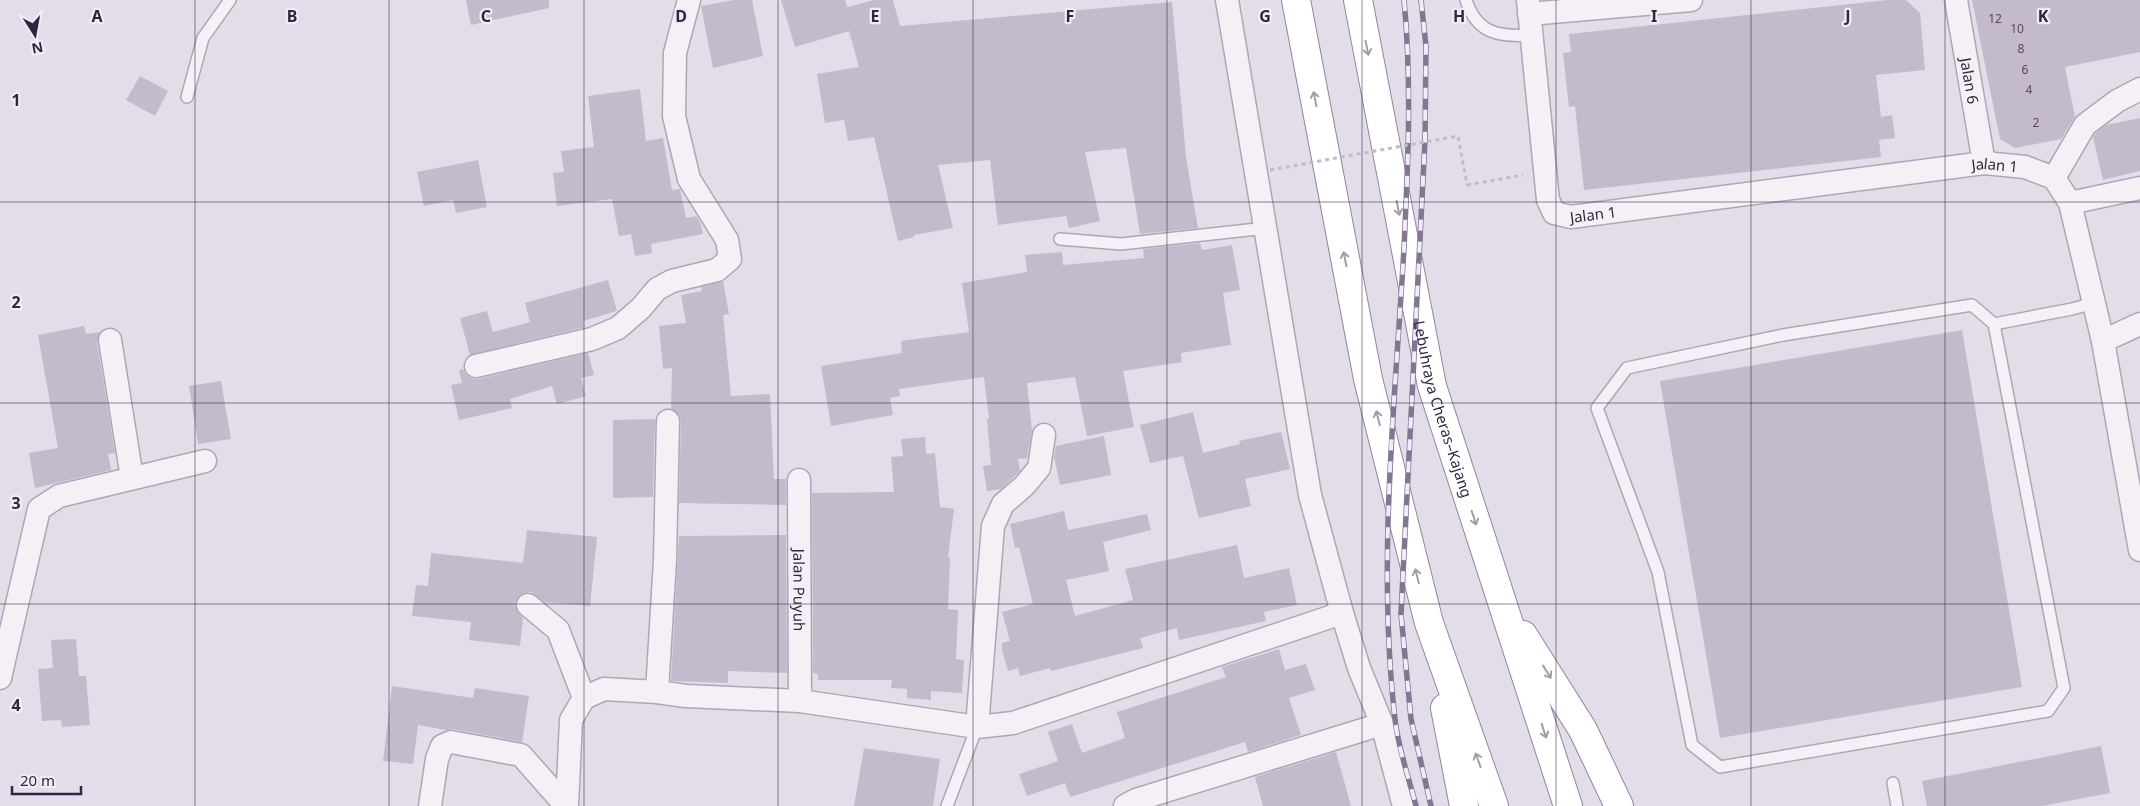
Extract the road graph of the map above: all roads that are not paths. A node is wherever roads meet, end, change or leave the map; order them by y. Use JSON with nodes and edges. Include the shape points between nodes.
{"nodes":[{"id":1,"x":230,"y":0,"type":"edge"},
{"id":2,"x":689,"y":0,"type":"edge"},
{"id":3,"x":1227,"y":0,"type":"edge"},
{"id":4,"x":1296,"y":0,"type":"edge"},
{"id":5,"x":1358,"y":0,"type":"edge"},
{"id":6,"x":1466,"y":0,"type":"edge"},
{"id":7,"x":1691,"y":0,"type":"edge"},
{"id":8,"x":1956,"y":0,"type":"edge"},
{"id":9,"x":1530,"y":16,"type":"edge"},
{"id":10,"x":2140,"y":89,"type":"edge"},
{"id":11,"x":187,"y":97,"type":"dead end"},
{"id":12,"x":1984,"y":163,"type":"junction"},
{"id":13,"x":2054,"y":178,"type":"junction"},
{"id":14,"x":2140,"y":188,"type":"edge"},
{"id":15,"x":2070,"y":203,"type":"junction"},
{"id":16,"x":1266,"y":228,"type":"junction"},
{"id":17,"x":1060,"y":239,"type":"dead end"},
{"id":18,"x":2094,"y":303,"type":"junction"},
{"id":19,"x":1994,"y":324,"type":"junction"},
{"id":20,"x":2140,"y":324,"type":"edge"},
{"id":21,"x":110,"y":340,"type":"dead end"},
{"id":22,"x":2104,"y":341,"type":"junction"},
{"id":23,"x":476,"y":366,"type":"dead end"},
{"id":24,"x":668,"y":422,"type":"dead end"},
{"id":25,"x":1044,"y":435,"type":"dead end"},
{"id":26,"x":205,"y":461,"type":"dead end"},
{"id":27,"x":132,"y":478,"type":"junction"},
{"id":28,"x":799,"y":480,"type":"dead end"},
{"id":29,"x":2136,"y":501,"type":"edge"},
{"id":30,"x":2140,"y":550,"type":"edge"},
{"id":31,"x":1502,"y":602,"type":"junction"},
{"id":32,"x":528,"y":606,"type":"dead end"},
{"id":33,"x":1342,"y":613,"type":"junction"},
{"id":34,"x":1429,"y":623,"type":"junction"},
{"id":35,"x":0,"y":678,"type":"edge"},
{"id":36,"x":656,"y":692,"type":"junction"},
{"id":37,"x":584,"y":698,"type":"junction"},
{"id":38,"x":800,"y":701,"type":"junction"},
{"id":39,"x":1382,"y":724,"type":"junction"},
{"id":40,"x":977,"y":727,"type":"junction"},
{"id":41,"x":1893,"y":783,"type":"dead end"},
{"id":42,"x":430,"y":806,"type":"edge"},
{"id":43,"x":947,"y":806,"type":"edge"},
{"id":44,"x":1125,"y":806,"type":"edge"},
{"id":45,"x":1404,"y":806,"type":"edge"},
{"id":46,"x":1464,"y":806,"type":"edge"},
{"id":47,"x":1494,"y":806,"type":"edge"},
{"id":48,"x":1568,"y":806,"type":"edge"},
{"id":49,"x":1619,"y":806,"type":"edge"},
{"id":50,"x":1897,"y":806,"type":"edge"}],
"edges":[{"from":1,"to":11,"type":"lane","via":[[203,38]]},
{"from":2,"to":23,"type":"street","via":[[675,53],[674,116],[689,179],[727,240],[730,258],[716,270],[657,288],[641,308],[618,328],[592,339]]},
{"from":3,"to":16,"type":"street"},
{"from":34,"to":4,"type":"highway","one_way":true,"via":[[1368,379]]},
{"from":5,"to":31,"type":"highway","name":"Lebuhraya Cheras–Kajang","one_way":true,"via":[[1432,386]]},
{"from":6,"to":9,"type":"lane","via":[[1478,24],[1505,36]]},
{"from":7,"to":9,"type":"street"},
{"from":8,"to":12,"type":"street","name":"Jalan 6"},
{"from":9,"to":12,"type":"street","name":"Jalan 1","via":[[1548,200],[1554,213],[1571,217]]},
{"from":10,"to":13,"type":"street","via":[[2117,101],[2085,125]]},
{"from":12,"to":13,"type":"street","name":"Jalan 1","via":[[2025,167]]},
{"from":13,"to":15,"type":"street"},
{"from":14,"to":15,"type":"street"},
{"from":15,"to":18,"type":"street"},
{"from":16,"to":17,"type":"lane","via":[[1121,244]]},
{"from":16,"to":33,"type":"street","via":[[1310,495]]},
{"from":18,"to":19,"type":"lane"},
{"from":18,"to":22,"type":"street"},
{"from":19,"to":19,"type":"lane","via":[[2064,688],[2048,711],[1720,767],[1692,745],[1658,572],[1597,408],[1627,368],[1783,335],[1972,305]]},
{"from":20,"to":22,"type":"street"},
{"from":21,"to":27,"type":"street"},
{"from":22,"to":29,"type":"street"},
{"from":24,"to":36,"type":"street","via":[[665,560]]},
{"from":25,"to":40,"type":"street","via":[[1039,468],[1003,504],[993,526]]},
{"from":26,"to":27,"type":"street"},
{"from":27,"to":35,"type":"street","via":[[59,496],[39,509]]},
{"from":28,"to":38,"type":"street","name":"Jalan Puyuh"},
{"from":29,"to":30,"type":"street"},
{"from":31,"to":48,"type":"highway","name":"Lebuhraya Cheras–Kajang","one_way":true},
{"from":31,"to":49,"type":"highway","one_way":true,"via":[[1583,730]]},
{"from":32,"to":37,"type":"street","via":[[558,630]]},
{"from":33,"to":39,"type":"street","via":[[1359,668]]},
{"from":33,"to":40,"type":"street","via":[[1013,724]]},
{"from":34,"to":46,"type":"highway"},
{"from":47,"to":34,"type":"highway","one_way":true},
{"from":36,"to":37,"type":"street","via":[[604,689]]},
{"from":36,"to":38,"type":"street"},
{"from":37,"to":42,"type":"street","via":[[571,720],[566,806],[521,755],[451,742],[442,746],[437,759]]},
{"from":38,"to":40,"type":"street"},
{"from":39,"to":44,"type":"street"},
{"from":39,"to":45,"type":"street"},
{"from":40,"to":43,"type":"lane"},
{"from":41,"to":50,"type":"lane"}]}
